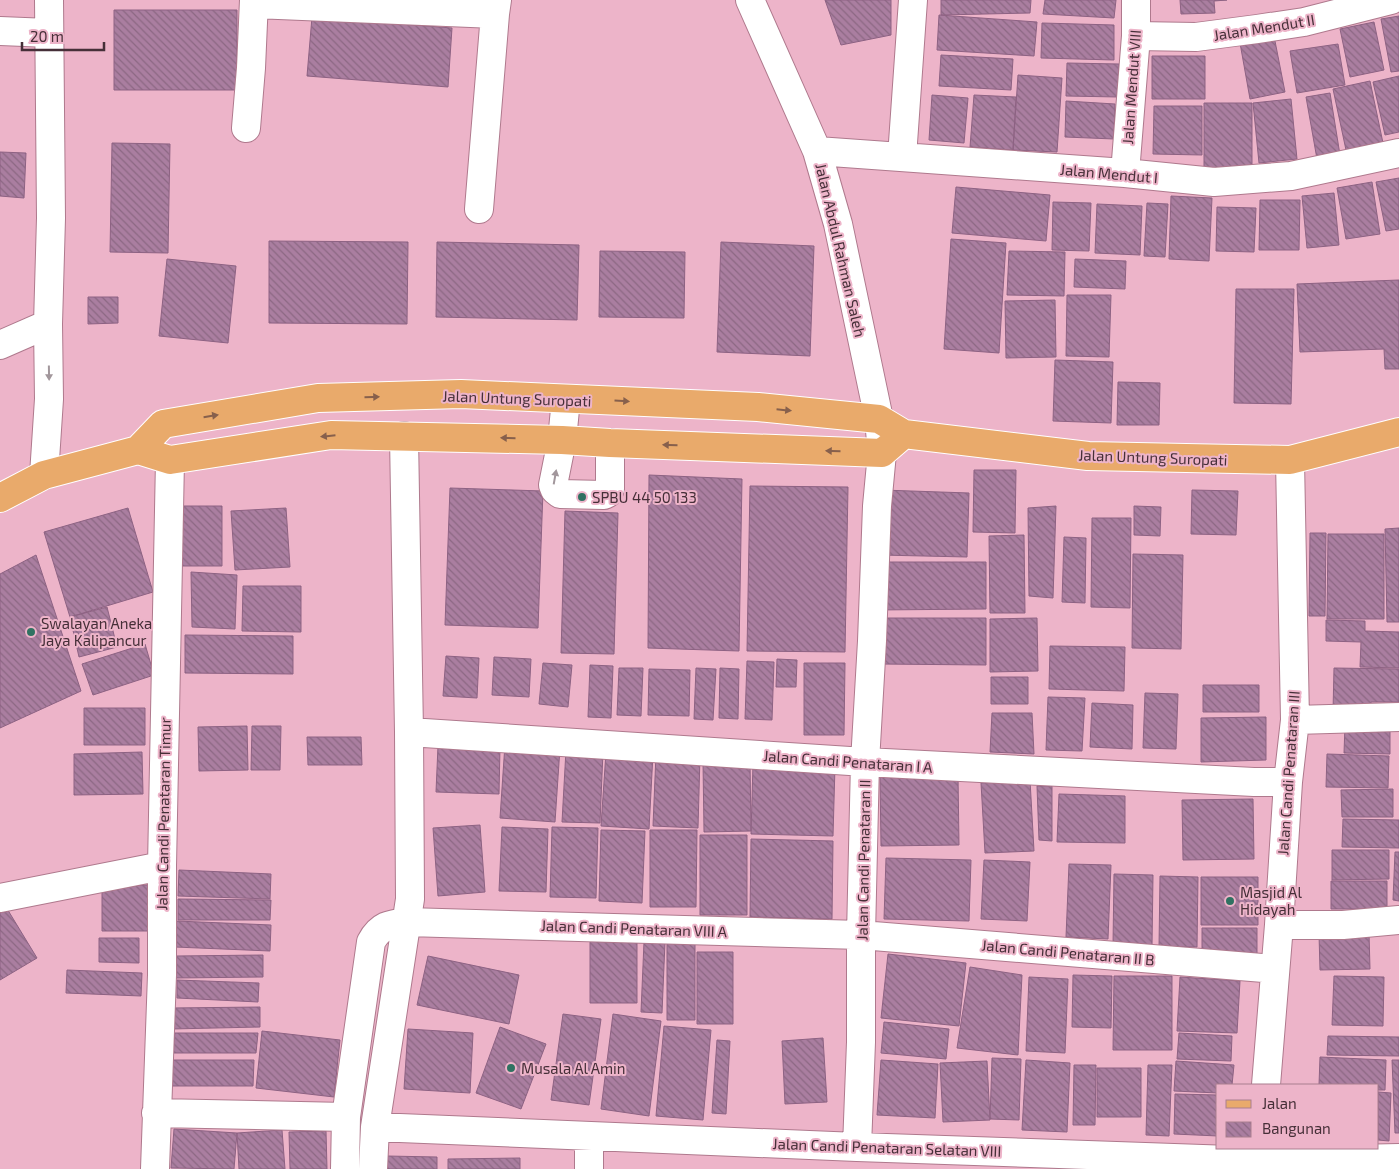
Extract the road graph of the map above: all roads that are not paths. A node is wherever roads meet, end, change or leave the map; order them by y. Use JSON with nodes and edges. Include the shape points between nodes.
{"nodes":[{"id":1,"x":49,"y":0,"type":"edge"},
{"id":2,"x":750,"y":0,"type":"edge"},
{"id":3,"x":913,"y":0,"type":"edge"},
{"id":4,"x":1136,"y":0,"type":"edge"},
{"id":5,"x":1391,"y":0,"type":"edge"},
{"id":6,"x":254,"y":2,"type":"edge"},
{"id":7,"x":496,"y":7,"type":"edge"},
{"id":8,"x":0,"y":31,"type":"edge"},
{"id":9,"x":48,"y":32,"type":"junction"},
{"id":10,"x":1136,"y":36,"type":"junction"},
{"id":11,"x":246,"y":128,"type":"dead end"},
{"id":12,"x":817,"y":151,"type":"junction"},
{"id":13,"x":1399,"y":153,"type":"edge"},
{"id":14,"x":902,"y":157,"type":"junction"},
{"id":15,"x":1125,"y":173,"type":"junction"},
{"id":16,"x":479,"y":209,"type":"dead end"},
{"id":17,"x":48,"y":324,"type":"junction"},
{"id":18,"x":0,"y":345,"type":"edge"},
{"id":19,"x":566,"y":399,"type":"junction"},
{"id":20,"x":879,"y":419,"type":"junction"},
{"id":21,"x":1399,"y":432,"type":"edge"},
{"id":22,"x":904,"y":434,"type":"junction"},
{"id":23,"x":404,"y":436,"type":"junction"},
{"id":24,"x":562,"y":440,"type":"junction"},
{"id":25,"x":610,"y":443,"type":"junction"},
{"id":26,"x":138,"y":450,"type":"junction"},
{"id":27,"x":882,"y":453,"type":"junction"},
{"id":28,"x":170,"y":460,"type":"junction"},
{"id":29,"x":1290,"y":460,"type":"junction"},
{"id":30,"x":44,"y":475,"type":"junction"},
{"id":31,"x":0,"y":498,"type":"edge"},
{"id":32,"x":1399,"y":718,"type":"edge"},
{"id":33,"x":1295,"y":720,"type":"junction"},
{"id":34,"x":409,"y":732,"type":"junction"},
{"id":35,"x":865,"y":762,"type":"junction"},
{"id":36,"x":1288,"y":782,"type":"junction"},
{"id":37,"x":162,"y":866,"type":"junction"},
{"id":38,"x":0,"y":898,"type":"edge"},
{"id":39,"x":1399,"y":920,"type":"edge"},
{"id":40,"x":407,"y":922,"type":"junction"},
{"id":41,"x":1279,"y":925,"type":"junction"},
{"id":42,"x":861,"y":935,"type":"junction"},
{"id":43,"x":1275,"y":969,"type":"junction"},
{"id":44,"x":1266,"y":1084,"type":"edge"},
{"id":45,"x":156,"y":1113,"type":"junction"},
{"id":46,"x":346,"y":1117,"type":"junction"},
{"id":47,"x":375,"y":1127,"type":"junction"},
{"id":48,"x":589,"y":1136,"type":"junction"},
{"id":49,"x":857,"y":1147,"type":"junction"},
{"id":50,"x":1399,"y":1158,"type":"edge"},
{"id":51,"x":1260,"y":1159,"type":"edge"},
{"id":52,"x":1004,"y":1160,"type":"edge"},
{"id":53,"x":155,"y":1169,"type":"edge"},
{"id":54,"x":345,"y":1169,"type":"edge"},
{"id":55,"x":373,"y":1169,"type":"edge"},
{"id":56,"x":589,"y":1169,"type":"edge"}],
"edges":[{"from":1,"to":9,"type":"street"},
{"from":2,"to":12,"type":"street","name":"Jalan Abdul Rahman Saleh"},
{"from":3,"to":14,"type":"street"},
{"from":4,"to":10,"type":"street","name":"Jalan Mendut VIII"},
{"from":5,"to":10,"type":"street","name":"Jalan Mendut II","via":[[1304,22],[1257,29],[1196,37]]},
{"from":6,"to":7,"type":"street"},
{"from":6,"to":11,"type":"street"},
{"from":7,"to":16,"type":"street"},
{"from":8,"to":9,"type":"street"},
{"from":9,"to":17,"type":"street","via":[[51,218]]},
{"from":10,"to":15,"type":"street","name":"Jalan Mendut VIII"},
{"from":12,"to":14,"type":"street","name":"Jalan Mendut I"},
{"from":12,"to":20,"type":"street","name":"Jalan Abdul Rahman Saleh","via":[[838,224]]},
{"from":13,"to":15,"type":"street","name":"Jalan Mendut I","via":[[1291,176],[1214,182]]},
{"from":14,"to":15,"type":"street","name":"Jalan Mendut I"},
{"from":17,"to":18,"type":"street"},
{"from":17,"to":30,"type":"street","one_way":true,"via":[[49,399]]},
{"from":19,"to":20,"type":"main road","name":"Jalan Untung Suropati","one_way":true,"via":[[758,407]]},
{"from":19,"to":24,"type":"street"},
{"from":26,"to":19,"type":"main road","name":"Jalan Untung Suropati","one_way":true,"via":[[163,424],[318,398],[461,394]]},
{"from":20,"to":22,"type":"main road","name":"Jalan Untung Suropati"},
{"from":20,"to":27,"type":"street","name":"Jalan Abdul Rahman Saleh"},
{"from":21,"to":29,"type":"main road","name":"Jalan Untung Suropati"},
{"from":22,"to":27,"type":"main road"},
{"from":22,"to":29,"type":"main road","name":"Jalan Untung Suropati","via":[[1088,456]]},
{"from":24,"to":23,"type":"main road","one_way":true},
{"from":23,"to":28,"type":"main road","one_way":true,"via":[[331,435]]},
{"from":23,"to":34,"type":"street"},
{"from":24,"to":25,"type":"main road"},
{"from":25,"to":24,"type":"street","one_way":true,"via":[[608,493],[560,494],[553,484]]},
{"from":27,"to":25,"type":"main road","one_way":true},
{"from":26,"to":28,"type":"main road"},
{"from":26,"to":30,"type":"main road"},
{"from":27,"to":35,"type":"street","name":"Jalan Candi Penataran II"},
{"from":28,"to":37,"type":"street","name":"Jalan Candi Penataran Timur"},
{"from":29,"to":33,"type":"street","name":"Jalan Candi Penataran III"},
{"from":30,"to":31,"type":"main road"},
{"from":32,"to":33,"type":"street"},
{"from":33,"to":36,"type":"street","name":"Jalan Candi Penataran III"},
{"from":34,"to":35,"type":"street","name":"Jalan Candi Penataran I A"},
{"from":34,"to":40,"type":"street","via":[[410,899]]},
{"from":35,"to":36,"type":"street","name":"Jalan Candi Penataran I A"},
{"from":35,"to":42,"type":"street","name":"Jalan Candi Penataran II"},
{"from":36,"to":41,"type":"street","name":"Jalan Candi Penataran III"},
{"from":37,"to":38,"type":"street"},
{"from":37,"to":45,"type":"street","name":"Jalan Candi Penataran Timur","via":[[162,975]]},
{"from":39,"to":41,"type":"street","via":[[1343,925]]},
{"from":40,"to":42,"type":"street","name":"Jalan Candi Penataran VIII A"},
{"from":40,"to":46,"type":"street","name":"Jalan Candi Penataran VIII A","via":[[390,924],[376,933],[371,942]]},
{"from":40,"to":47,"type":"street"},
{"from":41,"to":43,"type":"street","name":"Jalan Candi Penataran III"},
{"from":42,"to":43,"type":"street","name":"Jalan Candi Penataran II B"},
{"from":42,"to":49,"type":"street","name":"Jalan Candi Penataran II"},
{"from":43,"to":44,"type":"street","name":"Jalan Candi Penataran III"},
{"from":45,"to":46,"type":"street"},
{"from":45,"to":53,"type":"street","name":"Jalan Candi Penataran Timur"},
{"from":46,"to":54,"type":"street","name":"Jalan Candi Penataran VIII A"},
{"from":47,"to":48,"type":"street","name":"Jalan Candi Penataran Selatan VIII"},
{"from":47,"to":55,"type":"street"},
{"from":48,"to":49,"type":"street","name":"Jalan Candi Penataran Selatan VIII"},
{"from":48,"to":56,"type":"street"},
{"from":49,"to":52,"type":"street","name":"Jalan Candi Penataran Selatan VIII"},
{"from":50,"to":51,"type":"street","name":"Jalan Candi Penataran Selatan VIII"},
{"from":51,"to":52,"type":"street","name":"Jalan Candi Penataran Selatan VIII"}]}
